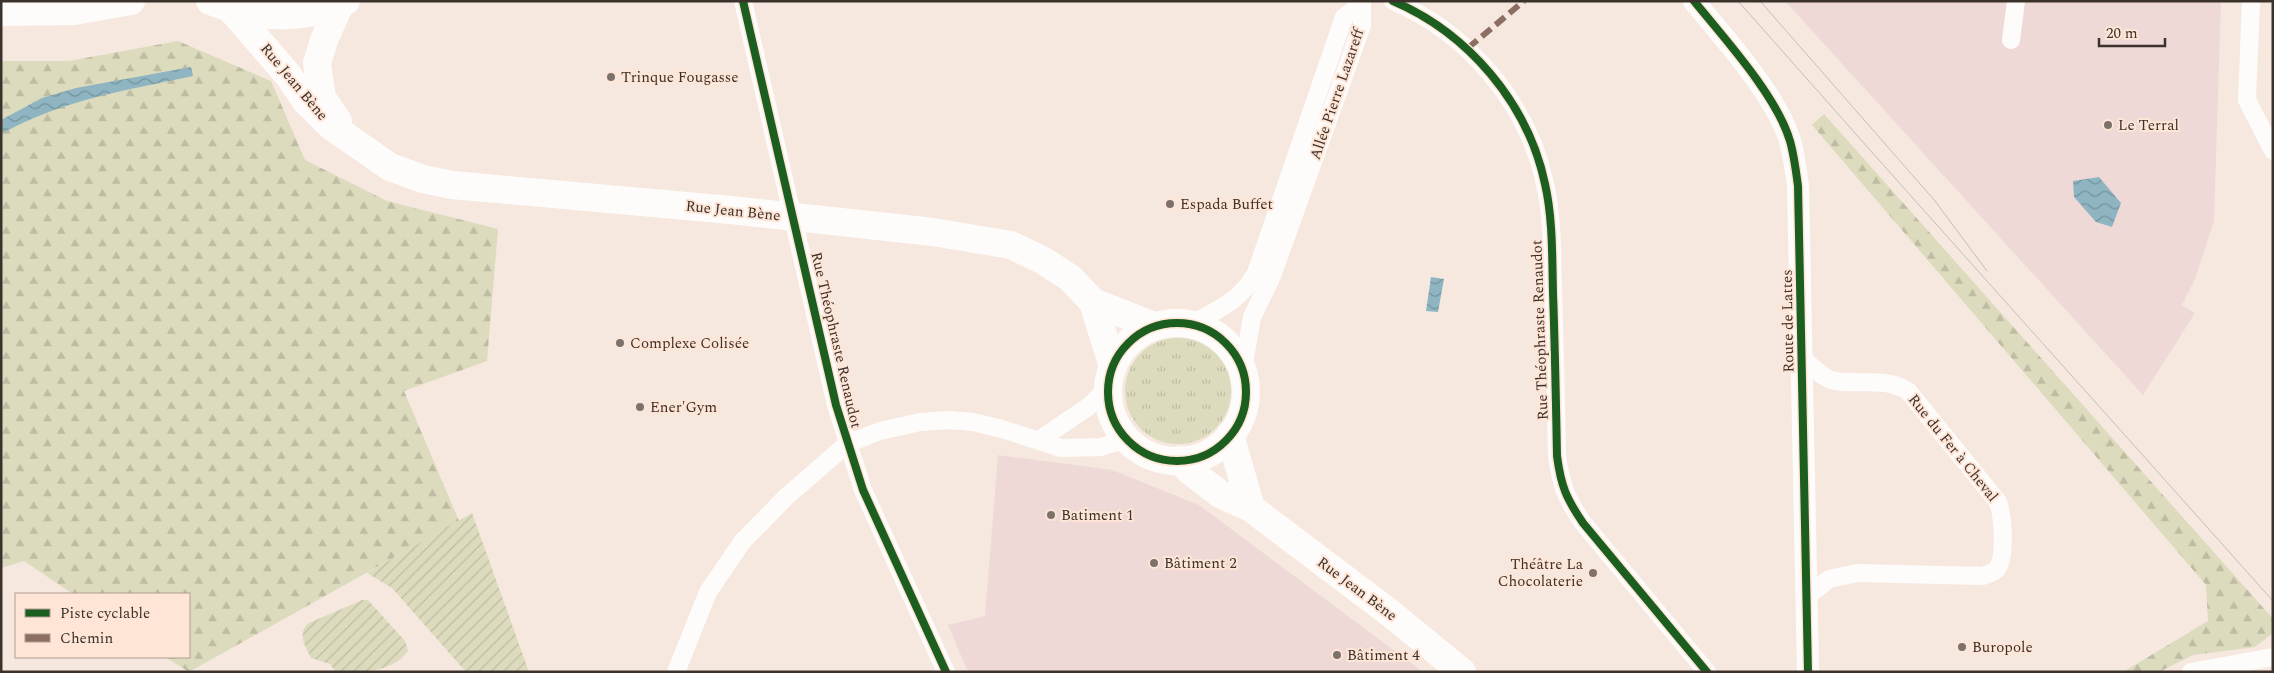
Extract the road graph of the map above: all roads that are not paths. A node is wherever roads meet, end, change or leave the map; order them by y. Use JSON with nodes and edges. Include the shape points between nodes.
{"nodes":[{"id":1,"x":132,"y":1,"type":"edge"},
{"id":2,"x":743,"y":1,"type":"edge"},
{"id":3,"x":1393,"y":1,"type":"edge"},
{"id":4,"x":1694,"y":1,"type":"edge"},
{"id":5,"x":2016,"y":1,"type":"edge"},
{"id":6,"x":2251,"y":1,"type":"edge"},
{"id":7,"x":1365,"y":2,"type":"edge"},
{"id":8,"x":343,"y":3,"type":"edge"},
{"id":9,"x":220,"y":5,"type":"edge"},
{"id":10,"x":1,"y":12,"type":"edge"},
{"id":11,"x":2011,"y":40,"type":"dead end"},
{"id":12,"x":362,"y":149,"type":"junction"},
{"id":13,"x":2273,"y":151,"type":"edge"},
{"id":14,"x":1278,"y":233,"type":"junction"},
{"id":15,"x":1093,"y":302,"type":"junction"},
{"id":16,"x":1191,"y":324,"type":"junction"},
{"id":17,"x":1154,"y":326,"type":"junction"},
{"id":18,"x":1803,"y":359,"type":"junction"},
{"id":19,"x":1242,"y":369,"type":"junction"},
{"id":20,"x":1111,"y":377,"type":"junction"},
{"id":21,"x":1230,"y":435,"type":"junction"},
{"id":22,"x":1127,"y":439,"type":"junction"},
{"id":23,"x":1040,"y":440,"type":"junction"},
{"id":24,"x":847,"y":444,"type":"junction"},
{"id":25,"x":1180,"y":460,"type":"junction"},
{"id":26,"x":1251,"y":508,"type":"junction"},
{"id":27,"x":1808,"y":596,"type":"junction"},
{"id":28,"x":2273,"y":657,"type":"edge"},
{"id":29,"x":676,"y":672,"type":"edge"},
{"id":30,"x":946,"y":672,"type":"edge"},
{"id":31,"x":1462,"y":672,"type":"edge"},
{"id":32,"x":1707,"y":672,"type":"edge"},
{"id":33,"x":1808,"y":672,"type":"edge"},
{"id":34,"x":2191,"y":672,"type":"edge"}],
"edges":[{"from":1,"to":10,"type":"main road","via":[[74,11]]},
{"from":2,"to":24,"type":"street","name":"Rue Théophraste Renaudot"},
{"from":3,"to":32,"type":"street","name":"Rue Théophraste Renaudot","via":[[1436,24],[1468,48],[1516,110],[1545,183],[1551,232],[1560,481],[1568,501],[1584,523]]},
{"from":4,"to":18,"type":"street","name":"Route de Lattes","via":[[1741,59],[1778,113],[1790,140],[1798,186]]},
{"from":5,"to":11,"type":"street"},
{"from":6,"to":13,"type":"street","via":[[2247,100]]},
{"from":7,"to":14,"type":"street","name":"Allée Pierre Lazareff","via":[[1344,17]]},
{"from":8,"to":9,"type":"main road","via":[[304,14],[267,16]]},
{"from":8,"to":12,"type":"main road","name":"Rue Jean Bène","via":[[324,40],[317,64],[322,98]]},
{"from":9,"to":12,"type":"main road","name":"Rue Jean Bène","via":[[288,75],[305,100],[331,126]]},
{"from":12,"to":15,"type":"main road","name":"Rue Jean Bène","via":[[390,166],[422,179],[452,185],[730,210],[933,232],[1011,245],[1070,278]]},
{"from":14,"to":16,"type":"street","name":"Allée Pierre Lazareff","via":[[1248,287],[1225,306]]},
{"from":14,"to":19,"type":"street","name":"Allée Pierre Lazareff","via":[[1272,276],[1252,316]]},
{"from":15,"to":17,"type":"main road","name":"Rue Jean Bène"},
{"from":15,"to":20,"type":"main road","name":"Rue Jean Bène"},
{"from":16,"to":17,"type":"main road","via":[[1179,322]]},
{"from":16,"to":19,"type":"main road","via":[[1213,332],[1231,348]]},
{"from":17,"to":20,"type":"main road","via":[[1129,342],[1120,354]]},
{"from":18,"to":27,"type":"street","name":"Route de Lattes"},
{"from":18,"to":27,"type":"street","name":"Rue du Fer à Cheval","via":[[1834,381],[1897,384],[1908,391],[1998,502],[2002,512],[2002,560],[1996,571],[1983,576],[1857,573],[1829,579]]},
{"from":19,"to":21,"type":"main road","via":[[1246,386],[1245,404]]},
{"from":20,"to":22,"type":"main road","via":[[1109,401]]},
{"from":20,"to":23,"type":"street","via":[[1088,408]]},
{"from":21,"to":25,"type":"main road","via":[[1223,444],[1203,456]]},
{"from":21,"to":26,"type":"main road"},
{"from":22,"to":23,"type":"street","via":[[1101,447],[1061,448]]},
{"from":22,"to":25,"type":"main road","via":[[1151,455],[1165,460]]},
{"from":23,"to":24,"type":"street","via":[[972,422],[949,420],[920,422]]},
{"from":24,"to":29,"type":"street","via":[[786,497],[742,542],[708,592]]},
{"from":24,"to":30,"type":"street","name":"Rue Théophraste Renaudot","via":[[863,490]]},
{"from":25,"to":26,"type":"main road","name":"Rue Jean Bène","via":[[1220,494]]},
{"from":26,"to":31,"type":"main road","name":"Rue Jean Bène"},
{"from":27,"to":33,"type":"street","name":"Route de Lattes"},
{"from":28,"to":34,"type":"street"}]}
